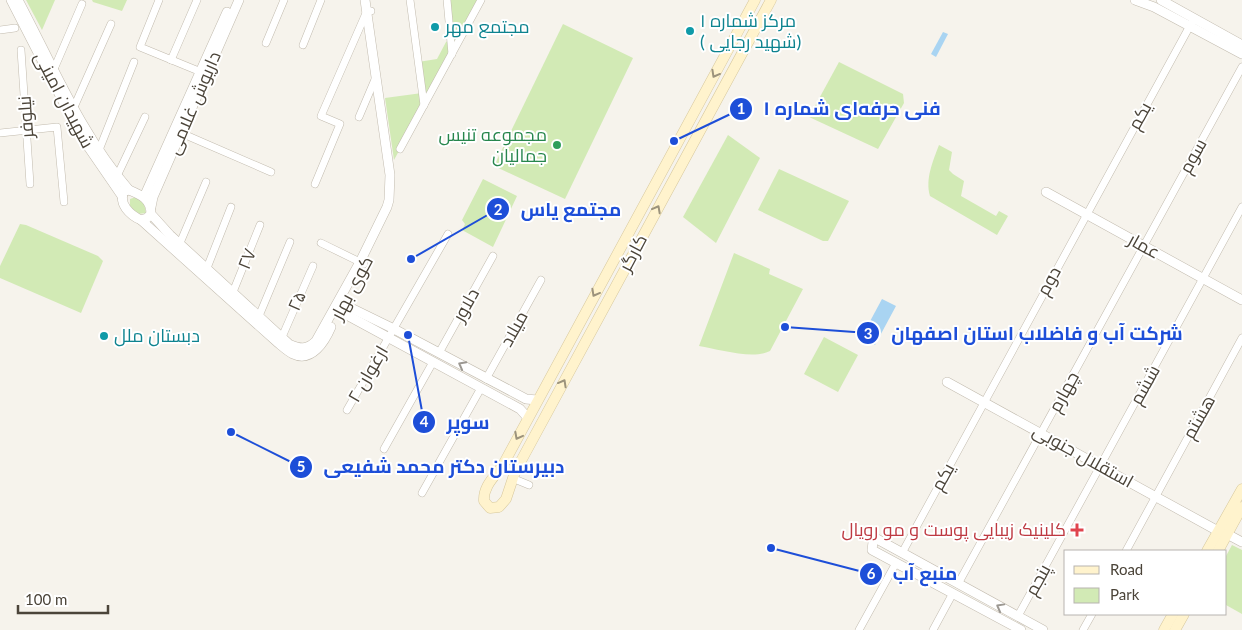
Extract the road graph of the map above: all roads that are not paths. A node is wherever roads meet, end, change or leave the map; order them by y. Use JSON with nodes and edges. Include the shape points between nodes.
{"nodes":[{"id":1,"x":11,"y":0,"type":"edge"},
{"id":2,"x":18,"y":0,"type":"edge"},
{"id":3,"x":159,"y":0,"type":"edge"},
{"id":4,"x":197,"y":0,"type":"edge"},
{"id":5,"x":284,"y":0,"type":"edge"},
{"id":6,"x":321,"y":0,"type":"edge"},
{"id":7,"x":366,"y":0,"type":"edge"},
{"id":8,"x":370,"y":0,"type":"edge"},
{"id":9,"x":410,"y":0,"type":"edge"},
{"id":10,"x":447,"y":0,"type":"edge"},
{"id":11,"x":481,"y":0,"type":"edge"},
{"id":12,"x":755,"y":0,"type":"edge"},
{"id":13,"x":771,"y":0,"type":"edge"},
{"id":14,"x":1135,"y":0,"type":"edge"},
{"id":15,"x":1161,"y":0,"type":"edge"},
{"id":16,"x":235,"y":2,"type":"edge"},
{"id":17,"x":82,"y":4,"type":"dead end"},
{"id":18,"x":369,"y":11,"type":"junction"},
{"id":19,"x":1192,"y":22,"type":"junction"},
{"id":20,"x":111,"y":24,"type":"dead end"},
{"id":21,"x":15,"y":28,"type":"dead end"},
{"id":22,"x":0,"y":30,"type":"edge"},
{"id":23,"x":266,"y":43,"type":"dead end"},
{"id":24,"x":1242,"y":44,"type":"edge"},
{"id":25,"x":303,"y":45,"type":"dead end"},
{"id":26,"x":21,"y":50,"type":"dead end"},
{"id":27,"x":452,"y":54,"type":"junction"},
{"id":28,"x":1242,"y":54,"type":"edge"},
{"id":29,"x":171,"y":60,"type":"junction"},
{"id":30,"x":134,"y":62,"type":"dead end"},
{"id":31,"x":1242,"y":67,"type":"edge"},
{"id":32,"x":54,"y":69,"type":"junction"},
{"id":33,"x":200,"y":72,"type":"junction"},
{"id":34,"x":376,"y":77,"type":"junction"},
{"id":35,"x":424,"y":105,"type":"junction"},
{"id":36,"x":74,"y":107,"type":"junction"},
{"id":37,"x":145,"y":117,"type":"dead end"},
{"id":38,"x":359,"y":117,"type":"dead end"},
{"id":39,"x":26,"y":130,"type":"junction"},
{"id":40,"x":0,"y":133,"type":"edge"},
{"id":41,"x":181,"y":133,"type":"junction"},
{"id":42,"x":400,"y":149,"type":"dead end"},
{"id":43,"x":99,"y":150,"type":"junction"},
{"id":44,"x":271,"y":172,"type":"dead end"},
{"id":45,"x":117,"y":176,"type":"junction"},
{"id":46,"x":206,"y":182,"type":"dead end"},
{"id":47,"x":30,"y":184,"type":"dead end"},
{"id":48,"x":315,"y":184,"type":"dead end"},
{"id":49,"x":1046,"y":192,"type":"dead end"},
{"id":50,"x":126,"y":193,"type":"junction"},
{"id":51,"x":144,"y":197,"type":"junction"},
{"id":52,"x":64,"y":202,"type":"dead end"},
{"id":53,"x":231,"y":207,"type":"dead end"},
{"id":54,"x":1242,"y":207,"type":"edge"},
{"id":55,"x":151,"y":210,"type":"junction"},
{"id":56,"x":1086,"y":214,"type":"junction"},
{"id":57,"x":141,"y":220,"type":"junction"},
{"id":58,"x":260,"y":225,"type":"dead end"},
{"id":59,"x":448,"y":234,"type":"dead end"},
{"id":60,"x":290,"y":242,"type":"dead end"},
{"id":61,"x":180,"y":243,"type":"junction"},
{"id":62,"x":321,"y":243,"type":"dead end"},
{"id":63,"x":1144,"y":246,"type":"junction"},
{"id":64,"x":493,"y":256,"type":"dead end"},
{"id":65,"x":362,"y":263,"type":"junction"},
{"id":66,"x":313,"y":266,"type":"dead end"},
{"id":67,"x":207,"y":268,"type":"junction"},
{"id":68,"x":1204,"y":279,"type":"junction"},
{"id":69,"x":541,"y":280,"type":"dead end"},
{"id":70,"x":233,"y":292,"type":"junction"},
{"id":71,"x":1242,"y":300,"type":"edge"},
{"id":72,"x":340,"y":306,"type":"junction"},
{"id":73,"x":259,"y":316,"type":"junction"},
{"id":74,"x":394,"y":329,"type":"junction"},
{"id":75,"x":282,"y":337,"type":"junction"},
{"id":76,"x":388,"y":338,"type":"junction"},
{"id":77,"x":1242,"y":338,"type":"edge"},
{"id":78,"x":439,"y":353,"type":"junction"},
{"id":79,"x":433,"y":362,"type":"junction"},
{"id":80,"x":486,"y":378,"type":"junction"},
{"id":81,"x":947,"y":382,"type":"dead end"},
{"id":82,"x":481,"y":388,"type":"junction"},
{"id":83,"x":537,"y":400,"type":"junction"},
{"id":84,"x":984,"y":402,"type":"junction"},
{"id":85,"x":347,"y":410,"type":"dead end"},
{"id":86,"x":528,"y":418,"type":"junction"},
{"id":87,"x":1041,"y":433,"type":"junction"},
{"id":88,"x":384,"y":449,"type":"dead end"},
{"id":89,"x":1101,"y":466,"type":"junction"},
{"id":90,"x":512,"y":478,"type":"junction"},
{"id":91,"x":529,"y":485,"type":"dead end"},
{"id":92,"x":1242,"y":489,"type":"edge"},
{"id":93,"x":422,"y":493,"type":"dead end"},
{"id":94,"x":1156,"y":496,"type":"junction"},
{"id":95,"x":1242,"y":507,"type":"edge"},
{"id":96,"x":1223,"y":533,"type":"junction"},
{"id":97,"x":1242,"y":542,"type":"edge"},
{"id":98,"x":1127,"y":550,"type":"edge"},
{"id":99,"x":1209,"y":550,"type":"edge"},
{"id":100,"x":1218,"y":550,"type":"edge"},
{"id":101,"x":902,"y":553,"type":"junction"},
{"id":102,"x":896,"y":563,"type":"junction"},
{"id":103,"x":958,"y":584,"type":"junction"},
{"id":104,"x":953,"y":593,"type":"junction"},
{"id":105,"x":1091,"y":615,"type":"edge"},
{"id":106,"x":1172,"y":615,"type":"edge"},
{"id":107,"x":1183,"y":615,"type":"edge"},
{"id":108,"x":1018,"y":616,"type":"junction"},
{"id":109,"x":1015,"y":628,"type":"edge"},
{"id":110,"x":859,"y":630,"type":"edge"},
{"id":111,"x":933,"y":630,"type":"edge"},
{"id":112,"x":1043,"y":630,"type":"edge"},
{"id":113,"x":1083,"y":630,"type":"edge"},
{"id":114,"x":1164,"y":630,"type":"edge"},
{"id":115,"x":1175,"y":630,"type":"edge"}],
"edges":[{"from":1,"to":50,"type":"street","name":"شهیدان امینی","via":[[88,148]]},
{"from":2,"to":32,"type":"street","name":"شهیدان امینی"},
{"from":3,"to":29,"type":"street","via":[[140,47]]},
{"from":4,"to":29,"type":"street"},
{"from":5,"to":23,"type":"street"},
{"from":6,"to":25,"type":"street"},
{"from":7,"to":18,"type":"street","name":"کوی بهار"},
{"from":8,"to":18,"type":"street","name":"کوی بهار"},
{"from":9,"to":35,"type":"street"},
{"from":10,"to":27,"type":"street"},
{"from":11,"to":27,"type":"street"},
{"from":12,"to":83,"type":"main road","name":"کارگر","one_way":true},
{"from":90,"to":13,"type":"main road","name":"کارگر","one_way":true},
{"from":14,"to":19,"type":"street"},
{"from":15,"to":19,"type":"street"},
{"from":16,"to":33,"type":"street","name":"داریوش غلامی"},
{"from":16,"to":41,"type":"street","name":"داریوش غلامی"},
{"from":17,"to":32,"type":"street"},
{"from":18,"to":34,"type":"street","name":"کوی بهار"},
{"from":18,"to":48,"type":"street","via":[[321,116],[340,124]]},
{"from":18,"to":65,"type":"street","name":"کوی بهار","via":[[396,186],[391,210]]},
{"from":19,"to":24,"type":"street"},
{"from":19,"to":28,"type":"street"},
{"from":19,"to":56,"type":"street","name":"یکم"},
{"from":20,"to":36,"type":"street"},
{"from":21,"to":22,"type":"street"},
{"from":26,"to":39,"type":"street","name":"نیلوفر"},
{"from":27,"to":35,"type":"street"},
{"from":29,"to":33,"type":"street"},
{"from":30,"to":43,"type":"street"},
{"from":31,"to":63,"type":"street","name":"سوم"},
{"from":32,"to":36,"type":"street","name":"شهیدان امینی"},
{"from":33,"to":51,"type":"street","name":"داریوش غلامی"},
{"from":34,"to":38,"type":"street"},
{"from":34,"to":65,"type":"street","name":"کوی بهار","via":[[390,175],[389,200]]},
{"from":35,"to":42,"type":"street"},
{"from":36,"to":43,"type":"street","name":"شهیدان امینی"},
{"from":37,"to":45,"type":"street"},
{"from":39,"to":40,"type":"street"},
{"from":39,"to":47,"type":"street","name":"نیلوفر"},
{"from":39,"to":52,"type":"street","via":[[57,127]]},
{"from":41,"to":44,"type":"street"},
{"from":41,"to":55,"type":"street","name":"داریوش غلامی","via":[[153,197]]},
{"from":43,"to":45,"type":"street","name":"شهیدان امینی"},
{"from":45,"to":50,"type":"street","name":"شهیدان امینی"},
{"from":46,"to":61,"type":"street"},
{"from":49,"to":56,"type":"street","name":"عمار"},
{"from":50,"to":51,"type":"street","name":"کوی بهار"},
{"from":50,"to":57,"type":"street","name":"کوی بهار","via":[[124,204],[128,212]]},
{"from":51,"to":55,"type":"street","name":"کوی بهار"},
{"from":53,"to":67,"type":"street"},
{"from":54,"to":68,"type":"street"},
{"from":55,"to":57,"type":"street","via":[[147,218]]},
{"from":55,"to":61,"type":"street","name":"کوی بهار"},
{"from":56,"to":63,"type":"street","name":"عمار"},
{"from":56,"to":84,"type":"street","name":"دوم"},
{"from":57,"to":72,"type":"street","name":"کوی بهار","via":[[292,354],[304,355],[318,348],[328,335]]},
{"from":58,"to":70,"type":"street","name":"۲۷"},
{"from":59,"to":74,"type":"street","name":"ارغوان ۲"},
{"from":60,"to":73,"type":"street"},
{"from":61,"to":67,"type":"street","name":"کوی بهار"},
{"from":62,"to":65,"type":"street"},
{"from":63,"to":68,"type":"street","name":"عمار"},
{"from":63,"to":87,"type":"street","name":"چهارم"},
{"from":64,"to":78,"type":"street","name":"دلاور"},
{"from":65,"to":72,"type":"street","name":"کوی بهار"},
{"from":66,"to":75,"type":"street","name":"۲۵"},
{"from":67,"to":70,"type":"street","name":"کوی بهار"},
{"from":68,"to":71,"type":"street","name":"عمار"},
{"from":68,"to":89,"type":"street","name":"ششم"},
{"from":69,"to":80,"type":"street","name":"میلاد"},
{"from":70,"to":73,"type":"street","name":"کوی بهار"},
{"from":72,"to":74,"type":"street"},
{"from":72,"to":75,"type":"street","name":"کوی بهار","via":[[309,347],[296,347]]},
{"from":72,"to":76,"type":"street","via":[[346,314]]},
{"from":73,"to":75,"type":"street","name":"کوی بهار"},
{"from":74,"to":76,"type":"street","name":"ارغوان ۲"},
{"from":74,"to":78,"type":"street"},
{"from":76,"to":79,"type":"street"},
{"from":76,"to":85,"type":"street","name":"ارغوان ۲"},
{"from":77,"to":94,"type":"street","name":"هشتم"},
{"from":80,"to":78,"type":"street","one_way":true},
{"from":79,"to":82,"type":"street"},
{"from":79,"to":88,"type":"street"},
{"from":80,"to":82,"type":"street"},
{"from":80,"to":83,"type":"street","via":[[526,399]]},
{"from":81,"to":84,"type":"street","name":"استقلال جنوبی"},
{"from":82,"to":86,"type":"street","via":[[520,409]]},
{"from":82,"to":93,"type":"street"},
{"from":83,"to":86,"type":"main road","name":"کارگر"},
{"from":84,"to":87,"type":"street","name":"استقلال جنوبی"},
{"from":84,"to":101,"type":"street","name":"یکم"},
{"from":86,"to":90,"type":"main road","name":"کارگر","one_way":true,"via":[[503,465],[490,481],[484,496],[484,502],[490,508],[499,507],[506,499]]},
{"from":87,"to":89,"type":"street","name":"استقلال جنوبی"},
{"from":87,"to":103,"type":"street"},
{"from":89,"to":94,"type":"street","name":"استقلال جنوبی"},
{"from":89,"to":108,"type":"street","name":"پنجم"},
{"from":90,"to":91,"type":"street"},
{"from":92,"to":96,"type":"main road"},
{"from":94,"to":96,"type":"street","name":"استقلال جنوبی"},
{"from":94,"to":98,"type":"street","name":"هشتم"},
{"from":95,"to":96,"type":"main road"},
{"from":96,"to":97,"type":"street","name":"استقلال جنوبی"},
{"from":96,"to":99,"type":"main road"},
{"from":96,"to":100,"type":"main road"},
{"from":101,"to":102,"type":"street","via":[[877,539],[872,545],[872,550]]},
{"from":101,"to":103,"type":"street"},
{"from":102,"to":104,"type":"street"},
{"from":102,"to":110,"type":"street"},
{"from":108,"to":103,"type":"street","one_way":true},
{"from":104,"to":109,"type":"street"},
{"from":104,"to":111,"type":"street"},
{"from":105,"to":113,"type":"street"},
{"from":106,"to":114,"type":"main road"},
{"from":107,"to":115,"type":"main road"},
{"from":108,"to":112,"type":"street"}]}
